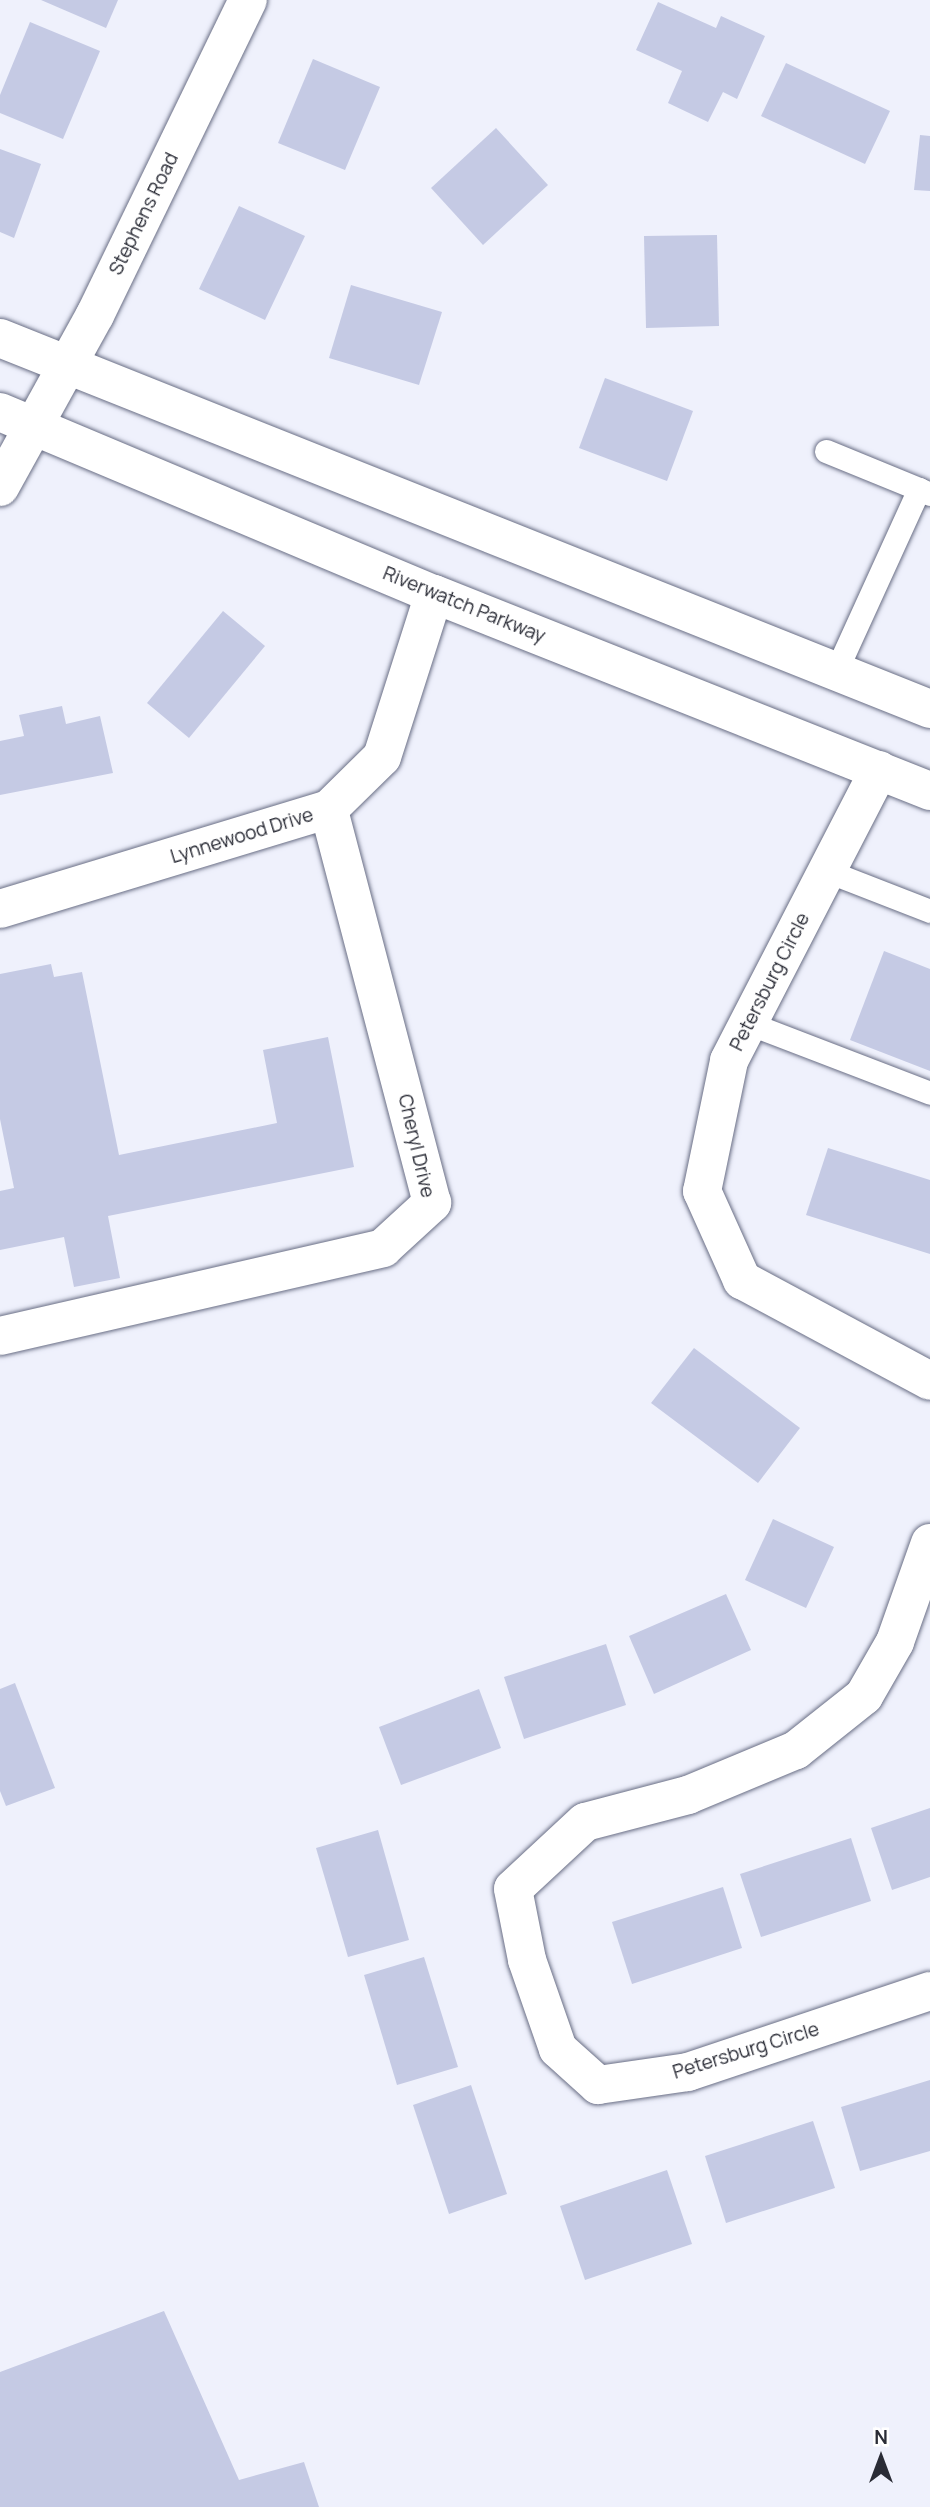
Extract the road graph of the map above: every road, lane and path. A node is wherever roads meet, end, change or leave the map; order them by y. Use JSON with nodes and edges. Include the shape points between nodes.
{"nodes":[{"id":1,"x":248,"y":0,"type":"edge"},
{"id":2,"x":0,"y":338,"type":"edge"},
{"id":3,"x":69,"y":365,"type":"junction"},
{"id":4,"x":0,"y":412,"type":"edge"},
{"id":5,"x":36,"y":425,"type":"junction"},
{"id":6,"x":826,"y":452,"type":"dead end"},
{"id":7,"x":0,"y":487,"type":"edge"},
{"id":8,"x":924,"y":491,"type":"edge"},
{"id":9,"x":434,"y":594,"type":"junction"},
{"id":10,"x":836,"y":671,"type":"junction"},
{"id":11,"x":930,"y":709,"type":"edge"},
{"id":12,"x":879,"y":770,"type":"junction"},
{"id":13,"x":930,"y":791,"type":"edge"},
{"id":14,"x":329,"y":809,"type":"junction"},
{"id":15,"x":827,"y":871,"type":"junction"},
{"id":16,"x":0,"y":909,"type":"edge"},
{"id":17,"x":930,"y":911,"type":"edge"},
{"id":18,"x":748,"y":1023,"type":"junction"},
{"id":19,"x":930,"y":1093,"type":"edge"},
{"id":20,"x":0,"y":1336,"type":"edge"},
{"id":21,"x":930,"y":1381,"type":"edge"},
{"id":22,"x":930,"y":1543,"type":"edge"},
{"id":23,"x":930,"y":1991,"type":"edge"}],
"edges":[{"from":1,"to":3,"type":"street","name":"Stephens Road"},
{"from":2,"to":3,"type":"street"},
{"from":3,"to":5,"type":"street","name":"Stephens Road"},
{"from":3,"to":10,"type":"street"},
{"from":4,"to":5,"type":"street","name":"Riverwatch Parkway"},
{"from":5,"to":7,"type":"street","name":"Stephens Road"},
{"from":5,"to":9,"type":"street","name":"Riverwatch Parkway"},
{"from":6,"to":8,"type":"lane"},
{"from":8,"to":10,"type":"lane"},
{"from":9,"to":12,"type":"street","name":"Riverwatch Parkway"},
{"from":9,"to":14,"type":"street","name":"Lynnewood Drive","via":[[382,757]]},
{"from":10,"to":11,"type":"street"},
{"from":12,"to":13,"type":"street","name":"Riverwatch Parkway"},
{"from":12,"to":15,"type":"street","name":"Petersburg Circle"},
{"from":14,"to":16,"type":"street","name":"Lynnewood Drive"},
{"from":14,"to":20,"type":"street","name":"Cheryl Drive","via":[[432,1203],[383,1248]]},
{"from":15,"to":17,"type":"lane"},
{"from":15,"to":18,"type":"street","name":"Petersburg Circle"},
{"from":18,"to":19,"type":"lane"},
{"from":18,"to":21,"type":"street","name":"Petersburg Circle","via":[[729,1061],[702,1191],[742,1280]]},
{"from":22,"to":23,"type":"street","name":"Petersburg Circle","via":[[895,1642],[864,1696],[796,1750],[688,1795],[585,1822],[513,1889],[527,1960],[558,2049],[598,2085],[688,2072]]}]}
